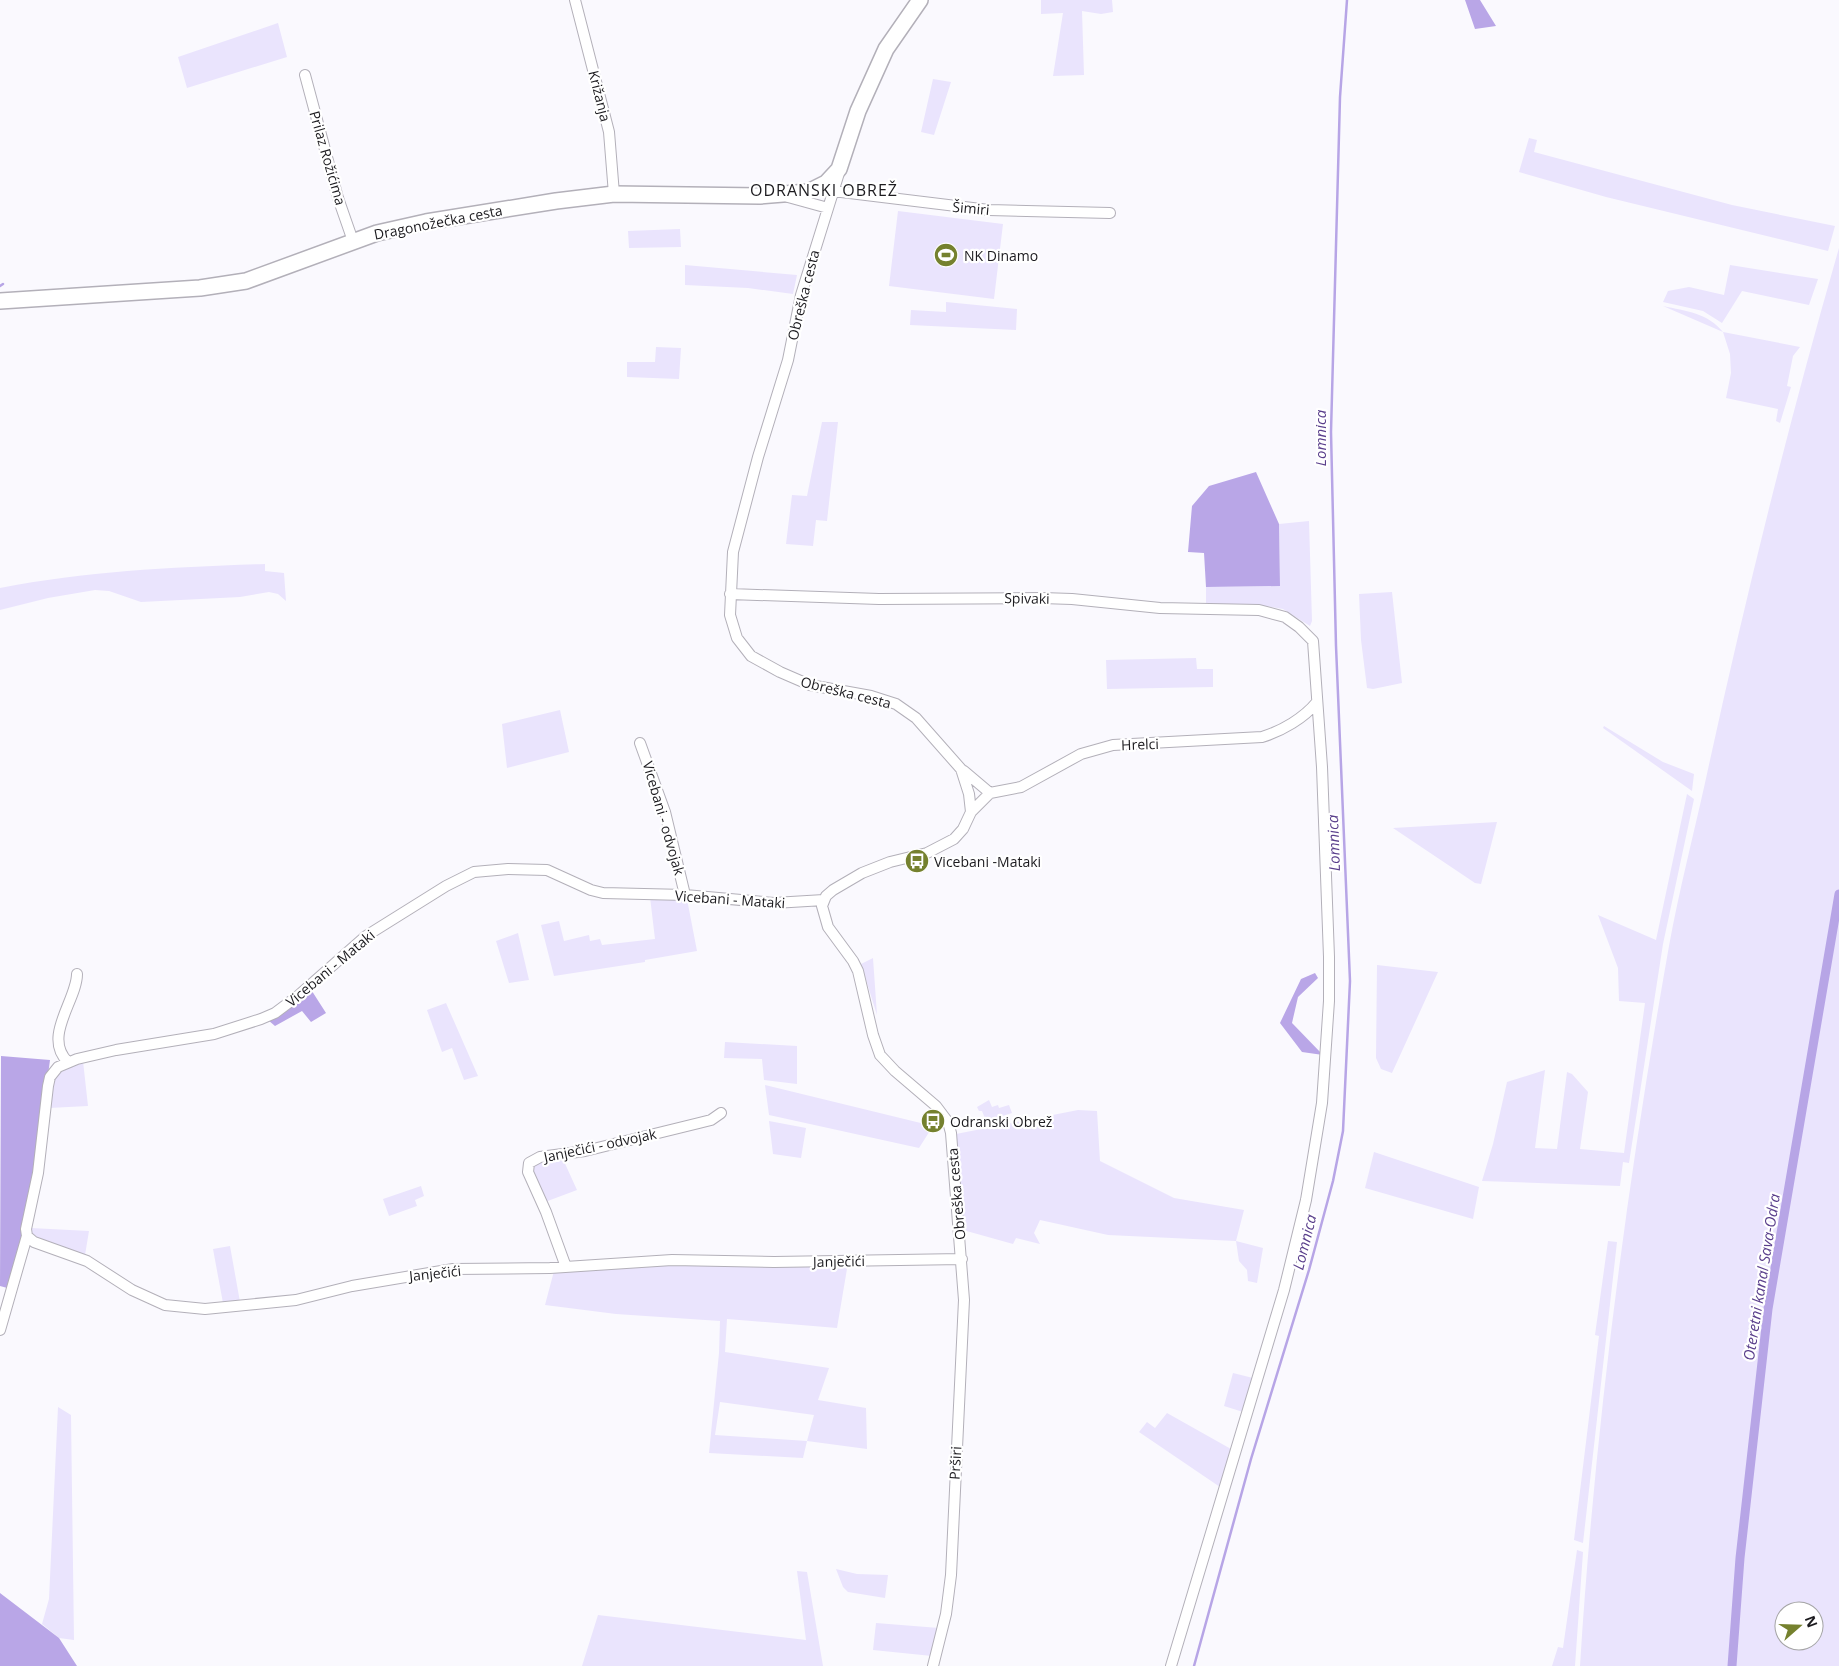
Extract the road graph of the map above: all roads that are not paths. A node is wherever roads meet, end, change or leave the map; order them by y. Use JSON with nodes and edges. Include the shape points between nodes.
{"nodes":[{"id":1,"x":575,"y":0,"type":"edge"},
{"id":2,"x":920,"y":0,"type":"edge"},
{"id":3,"x":305,"y":75,"type":"dead end"},
{"id":4,"x":842,"y":163,"type":"junction"},
{"id":5,"x":833,"y":191,"type":"junction"},
{"id":6,"x":614,"y":194,"type":"junction"},
{"id":7,"x":783,"y":195,"type":"junction"},
{"id":8,"x":828,"y":208,"type":"junction"},
{"id":9,"x":1110,"y":213,"type":"dead end"},
{"id":10,"x":353,"y":241,"type":"junction"},
{"id":11,"x":0,"y":301,"type":"edge"},
{"id":12,"x":730,"y":594,"type":"junction"},
{"id":13,"x":1317,"y":702,"type":"junction"},
{"id":14,"x":640,"y":742,"type":"dead end"},
{"id":15,"x":962,"y":769,"type":"junction"},
{"id":16,"x":990,"y":793,"type":"junction"},
{"id":17,"x":971,"y":812,"type":"junction"},
{"id":18,"x":685,"y":895,"type":"junction"},
{"id":19,"x":824,"y":900,"type":"junction"},
{"id":20,"x":77,"y":974,"type":"dead end"},
{"id":21,"x":68,"y":1062,"type":"junction"},
{"id":22,"x":721,"y":1113,"type":"dead end"},
{"id":23,"x":27,"y":1236,"type":"junction"},
{"id":24,"x":962,"y":1259,"type":"junction"},
{"id":25,"x":566,"y":1267,"type":"junction"},
{"id":26,"x":0,"y":1330,"type":"edge"},
{"id":27,"x":933,"y":1666,"type":"edge"},
{"id":28,"x":1171,"y":1666,"type":"edge"}],
"edges":[{"from":1,"to":6,"type":"street","name":"Križanja","via":[[609,132]]},
{"from":2,"to":4,"type":"main road","name":"Obreška cesta","via":[[886,49],[858,111]]},
{"from":3,"to":10,"type":"street","name":"Prilaz Rožićima"},
{"from":4,"to":5,"type":"street","name":"Obreška cesta"},
{"from":4,"to":7,"type":"main road","name":"Dragonožečka cesta","via":[[833,177],[818,188]]},
{"from":5,"to":8,"type":"street","name":"Obreška cesta"},
{"from":5,"to":9,"type":"street","name":"Šimiri","via":[[989,210]]},
{"from":6,"to":7,"type":"main road","name":"Dragonožečka cesta"},
{"from":6,"to":10,"type":"main road","name":"Dragonožečka cesta","via":[[426,222]]},
{"from":7,"to":8,"type":"street"},
{"from":8,"to":12,"type":"street","name":"Obreška cesta","via":[[801,295],[788,360],[733,552]]},
{"from":10,"to":11,"type":"main road","name":"Dragonožečka cesta","via":[[246,281],[200,288]]},
{"from":12,"to":13,"type":"street","name":"Spivaki","via":[[879,599],[1072,599],[1160,608],[1272,612],[1300,627],[1313,641]]},
{"from":12,"to":15,"type":"street","name":"Obreška cesta","via":[[732,627],[751,656],[810,686],[871,696],[896,704],[916,718]]},
{"from":13,"to":16,"type":"street","name":"Hrelci","via":[[1296,720],[1262,737],[1103,747],[1081,754],[1021,787]]},
{"from":13,"to":28,"type":"street","via":[[1330,1001],[1316,1148],[1284,1290]]},
{"from":14,"to":18,"type":"street","name":"Vicebani - odvojak","via":[[665,812]]},
{"from":15,"to":16,"type":"street"},
{"from":15,"to":17,"type":"street","name":"Obreška cesta"},
{"from":16,"to":17,"type":"street"},
{"from":17,"to":19,"type":"street","via":[[962,829],[942,846],[862,873],[833,890]]},
{"from":18,"to":19,"type":"street","name":"Vicebani - Mataki","via":[[774,903]]},
{"from":18,"to":21,"type":"street","name":"Vicebani - Mataki","via":[[597,892],[557,873],[538,869],[474,872],[366,936],[275,1013],[199,1037],[116,1050]]},
{"from":19,"to":24,"type":"street","name":"Obreška cesta","via":[[822,911],[828,927],[858,971],[880,1055],[936,1106],[948,1122]]},
{"from":20,"to":21,"type":"street","via":[[63,1012],[58,1042]]},
{"from":21,"to":23,"type":"street","name":"Vicebani - Mataki","via":[[53,1072],[48,1086]]},
{"from":22,"to":25,"type":"street","name":"Janječići - odvojak","via":[[711,1120],[585,1151],[540,1157],[529,1163],[528,1172]]},
{"from":23,"to":25,"type":"street","name":"Janječići","via":[[34,1242],[87,1261],[132,1290],[165,1305],[205,1309],[296,1300],[426,1272]]},
{"from":23,"to":26,"type":"street"},
{"from":24,"to":25,"type":"street","name":"Janječići","via":[[664,1260]]},
{"from":24,"to":27,"type":"street","name":"Prširi","via":[[963,1332],[951,1575],[946,1614]]}]}
